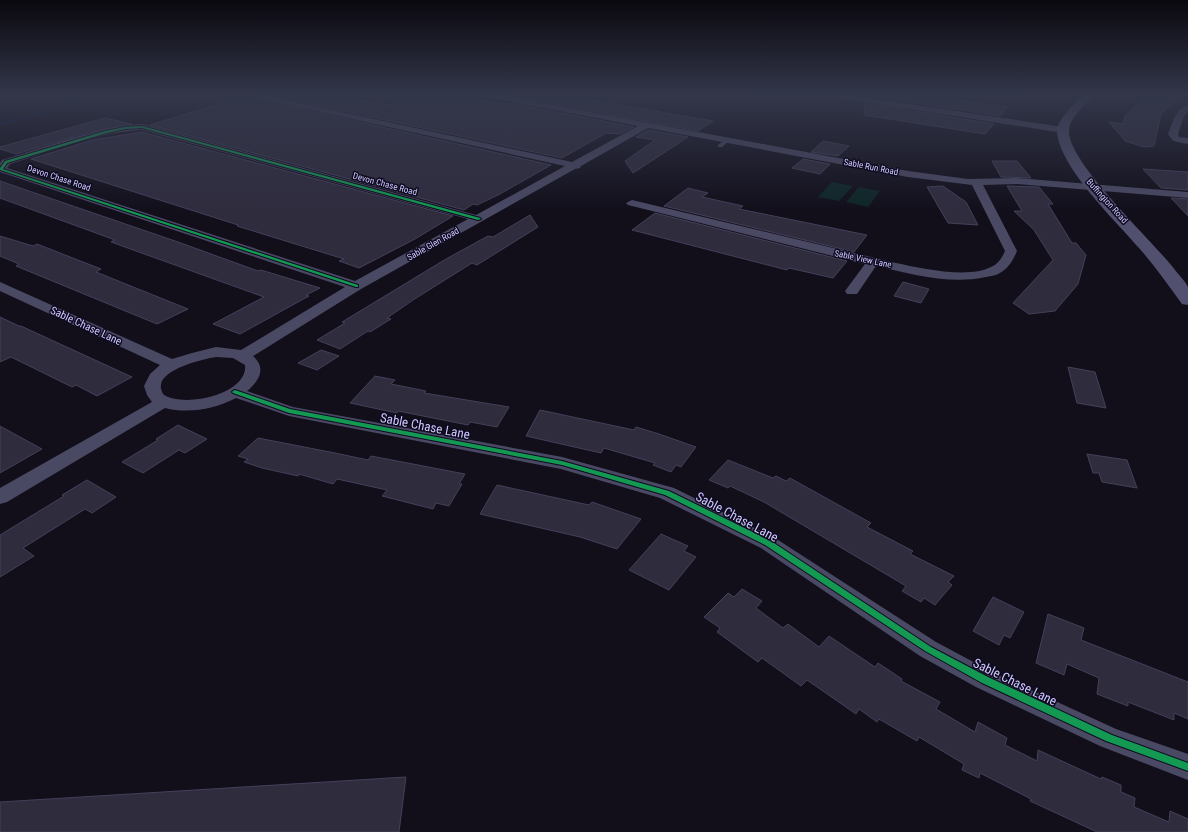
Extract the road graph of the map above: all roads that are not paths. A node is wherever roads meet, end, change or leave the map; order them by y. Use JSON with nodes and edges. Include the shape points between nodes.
{"nodes":[{"id":1,"x":100,"y":134,"type":"edge"},
{"id":2,"x":167,"y":134,"type":"edge"},
{"id":3,"x":430,"y":134,"type":"edge"},
{"id":4,"x":632,"y":134,"type":"edge"},
{"id":5,"x":695,"y":134,"type":"edge"},
{"id":6,"x":1064,"y":134,"type":"edge"},
{"id":7,"x":1173,"y":134,"type":"edge"},
{"id":8,"x":728,"y":140,"type":"junction"},
{"id":9,"x":1188,"y":141,"type":"edge"},
{"id":10,"x":720,"y":146,"type":"dead end"},
{"id":11,"x":576,"y":166,"type":"junction"},
{"id":12,"x":976,"y":182,"type":"junction"},
{"id":13,"x":1095,"y":187,"type":"junction"},
{"id":14,"x":1188,"y":195,"type":"edge"},
{"id":15,"x":632,"y":202,"type":"dead end"},
{"id":16,"x":479,"y":219,"type":"junction"},
{"id":17,"x":874,"y":262,"type":"junction"},
{"id":18,"x":0,"y":286,"type":"edge"},
{"id":19,"x":356,"y":286,"type":"junction"},
{"id":20,"x":852,"y":291,"type":"dead end"},
{"id":21,"x":1188,"y":300,"type":"edge"},
{"id":22,"x":242,"y":356,"type":"junction"},
{"id":23,"x":172,"y":365,"type":"junction"},
{"id":24,"x":235,"y":392,"type":"junction"},
{"id":25,"x":163,"y":402,"type":"junction"},
{"id":26,"x":0,"y":497,"type":"edge"},
{"id":27,"x":1188,"y":767,"type":"edge"}],
"edges":[{"from":1,"to":19,"type":"street","name":"Devon Chase Road","via":[[6,162],[1,169]]},
{"from":2,"to":16,"type":"street","name":"Devon Chase Road"},
{"from":3,"to":11,"type":"street"},
{"from":4,"to":11,"type":"street","name":"Sable Glen Road"},
{"from":5,"to":8,"type":"street","name":"Sable Run Road"},
{"from":6,"to":13,"type":"street","name":"Buffington Road","via":[[1066,147],[1079,169]]},
{"from":7,"to":9,"type":"street","via":[[1176,139]]},
{"from":8,"to":10,"type":"lane"},
{"from":8,"to":12,"type":"street","name":"Sable Run Road","via":[[908,174]]},
{"from":11,"to":16,"type":"street","name":"Sable Glen Road"},
{"from":12,"to":13,"type":"street","name":"Sable Run Road","via":[[1017,181]]},
{"from":12,"to":17,"type":"street","name":"Sable View Lane","via":[[1011,251],[1007,261],[992,272],[956,277]]},
{"from":13,"to":14,"type":"street","name":"Sable Run Road"},
{"from":13,"to":21,"type":"street","name":"Buffington Road","via":[[1156,256]]},
{"from":15,"to":17,"type":"street","name":"Sable View Lane"},
{"from":16,"to":19,"type":"street","name":"Sable Glen Road"},
{"from":17,"to":20,"type":"street"},
{"from":18,"to":23,"type":"street","name":"Sable Chase Lane"},
{"from":19,"to":22,"type":"street","name":"Sable Glen Road"},
{"from":22,"to":23,"type":"street","via":[[208,353]]},
{"from":22,"to":24,"type":"street","via":[[250,360],[254,367],[246,384]]},
{"from":23,"to":25,"type":"street","via":[[154,381],[152,389],[155,396]]},
{"from":24,"to":25,"type":"street","via":[[206,403],[175,405]]},
{"from":24,"to":27,"type":"street","name":"Sable Chase Lane","via":[[290,410],[562,463],[667,493],[768,543],[928,650],[1109,738]]},
{"from":25,"to":26,"type":"street"}]}
